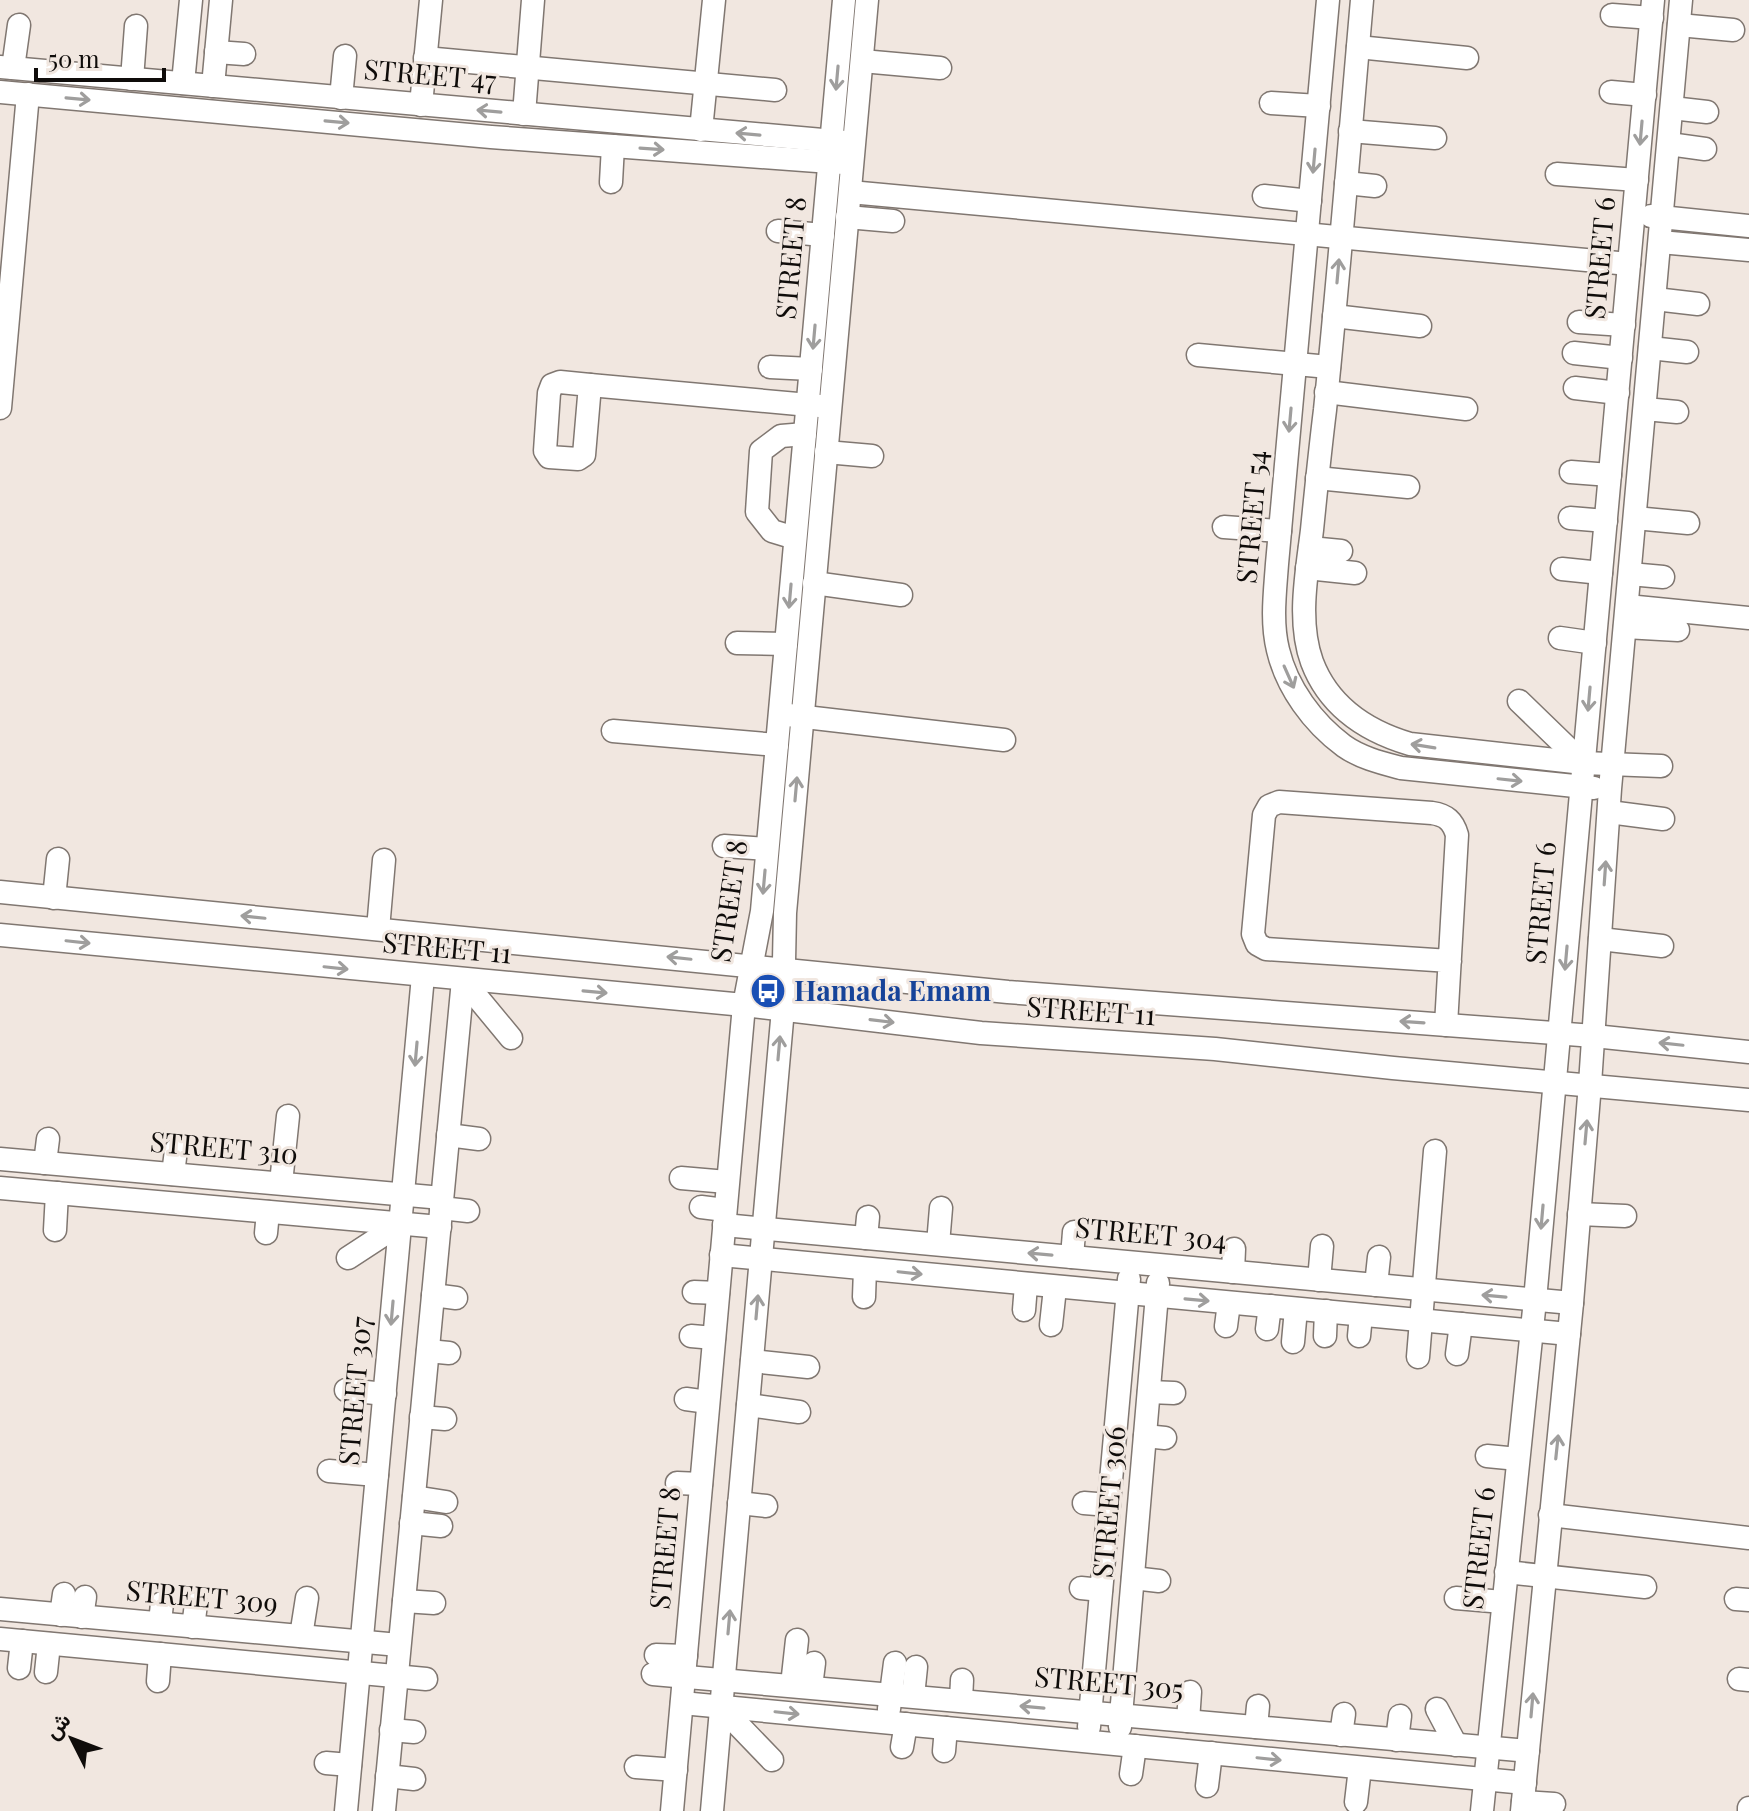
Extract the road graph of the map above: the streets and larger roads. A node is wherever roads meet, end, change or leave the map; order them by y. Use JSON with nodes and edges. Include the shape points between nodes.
{"nodes":[{"id":1,"x":191,"y":0,"type":"edge"},
{"id":2,"x":221,"y":0,"type":"edge"},
{"id":3,"x":431,"y":0,"type":"edge"},
{"id":4,"x":533,"y":0,"type":"edge"},
{"id":5,"x":714,"y":0,"type":"edge"},
{"id":6,"x":844,"y":0,"type":"edge"},
{"id":7,"x":867,"y":0,"type":"edge"},
{"id":8,"x":1328,"y":0,"type":"edge"},
{"id":9,"x":1362,"y":0,"type":"edge"},
{"id":10,"x":1681,"y":0,"type":"edge"},
{"id":11,"x":1653,"y":9,"type":"edge"},
{"id":12,"x":1612,"y":15,"type":"dead end"},
{"id":13,"x":19,"y":25,"type":"dead end"},
{"id":14,"x":1679,"y":25,"type":"junction"},
{"id":15,"x":136,"y":26,"type":"dead end"},
{"id":16,"x":1733,"y":30,"type":"dead end"},
{"id":17,"x":1358,"y":47,"type":"junction"},
{"id":18,"x":216,"y":52,"type":"junction"},
{"id":19,"x":244,"y":54,"type":"dead end"},
{"id":20,"x":345,"y":56,"type":"dead end"},
{"id":21,"x":425,"y":58,"type":"junction"},
{"id":22,"x":1467,"y":58,"type":"dead end"},
{"id":23,"x":862,"y":61,"type":"junction"},
{"id":24,"x":7,"y":68,"type":"edge"},
{"id":25,"x":528,"y":68,"type":"junction"},
{"id":26,"x":940,"y":68,"type":"dead end"},
{"id":27,"x":132,"y":79,"type":"junction"},
{"id":28,"x":183,"y":83,"type":"junction"},
{"id":29,"x":706,"y":84,"type":"junction"},
{"id":30,"x":213,"y":86,"type":"junction"},
{"id":31,"x":775,"y":90,"type":"dead end"},
{"id":32,"x":0,"y":92,"type":"edge"},
{"id":33,"x":1611,"y":92,"type":"dead end"},
{"id":34,"x":28,"y":94,"type":"junction"},
{"id":35,"x":1645,"y":95,"type":"junction"},
{"id":36,"x":341,"y":98,"type":"junction"},
{"id":37,"x":1271,"y":103,"type":"dead end"},
{"id":38,"x":421,"y":105,"type":"junction"},
{"id":39,"x":1319,"y":106,"type":"junction"},
{"id":40,"x":1672,"y":108,"type":"junction"},
{"id":41,"x":1707,"y":112,"type":"dead end"},
{"id":42,"x":524,"y":114,"type":"junction"},
{"id":43,"x":701,"y":130,"type":"junction"},
{"id":44,"x":1350,"y":131,"type":"junction"},
{"id":45,"x":1435,"y":138,"type":"dead end"},
{"id":46,"x":1669,"y":144,"type":"junction"},
{"id":47,"x":613,"y":146,"type":"junction"},
{"id":48,"x":1705,"y":149,"type":"dead end"},
{"id":49,"x":842,"y":153,"type":"junction"},
{"id":50,"x":1557,"y":174,"type":"dead end"},
{"id":51,"x":1637,"y":180,"type":"junction"},
{"id":52,"x":611,"y":182,"type":"dead end"},
{"id":53,"x":1346,"y":183,"type":"junction"},
{"id":54,"x":1375,"y":186,"type":"dead end"},
{"id":55,"x":850,"y":192,"type":"junction"},
{"id":56,"x":1264,"y":196,"type":"dead end"},
{"id":57,"x":1310,"y":201,"type":"junction"},
{"id":58,"x":1634,"y":214,"type":"junction"},
{"id":59,"x":847,"y":217,"type":"junction"},
{"id":60,"x":1662,"y":217,"type":"junction"},
{"id":61,"x":893,"y":221,"type":"dead end"},
{"id":62,"x":1749,"y":226,"type":"edge"},
{"id":63,"x":778,"y":231,"type":"dead end"},
{"id":64,"x":1307,"y":234,"type":"junction"},
{"id":65,"x":823,"y":235,"type":"junction"},
{"id":66,"x":1341,"y":237,"type":"junction"},
{"id":67,"x":1660,"y":242,"type":"junction"},
{"id":68,"x":1749,"y":250,"type":"edge"},
{"id":69,"x":1629,"y":264,"type":"junction"},
{"id":70,"x":1655,"y":299,"type":"junction"},
{"id":71,"x":1698,"y":304,"type":"dead end"},
{"id":72,"x":1334,"y":316,"type":"junction"},
{"id":73,"x":1579,"y":322,"type":"dead end"},
{"id":74,"x":1624,"y":325,"type":"junction"},
{"id":75,"x":1420,"y":326,"type":"dead end"},
{"id":76,"x":1650,"y":348,"type":"junction"},
{"id":77,"x":1687,"y":352,"type":"dead end"},
{"id":78,"x":1574,"y":353,"type":"dead end"},
{"id":79,"x":1198,"y":355,"type":"dead end"},
{"id":80,"x":1621,"y":358,"type":"junction"},
{"id":81,"x":1295,"y":364,"type":"junction"},
{"id":82,"x":770,"y":367,"type":"dead end"},
{"id":83,"x":1329,"y":367,"type":"junction"},
{"id":84,"x":811,"y":369,"type":"junction"},
{"id":85,"x":590,"y":385,"type":"dead end"},
{"id":86,"x":1575,"y":388,"type":"dead end"},
{"id":87,"x":1326,"y":392,"type":"junction"},
{"id":88,"x":1618,"y":393,"type":"junction"},
{"id":89,"x":807,"y":405,"type":"junction"},
{"id":90,"x":830,"y":407,"type":"junction"},
{"id":91,"x":0,"y":408,"type":"edge"},
{"id":92,"x":1466,"y":409,"type":"dead end"},
{"id":93,"x":1645,"y":409,"type":"junction"},
{"id":94,"x":1677,"y":412,"type":"dead end"},
{"id":95,"x":805,"y":434,"type":"junction"},
{"id":96,"x":826,"y":452,"type":"junction"},
{"id":97,"x":872,"y":456,"type":"dead end"},
{"id":98,"x":1571,"y":472,"type":"dead end"},
{"id":99,"x":1610,"y":475,"type":"junction"},
{"id":100,"x":1317,"y":478,"type":"junction"},
{"id":101,"x":1408,"y":487,"type":"dead end"},
{"id":102,"x":1570,"y":518,"type":"dead end"},
{"id":103,"x":1635,"y":518,"type":"junction"},
{"id":104,"x":1606,"y":521,"type":"junction"},
{"id":105,"x":1688,"y":523,"type":"dead end"},
{"id":106,"x":1224,"y":527,"type":"dead end"},
{"id":107,"x":1280,"y":531,"type":"junction"},
{"id":108,"x":795,"y":538,"type":"junction"},
{"id":109,"x":1341,"y":551,"type":"dead end"},
{"id":110,"x":1309,"y":558,"type":"junction"},
{"id":111,"x":1562,"y":569,"type":"dead end"},
{"id":112,"x":1355,"y":573,"type":"dead end"},
{"id":113,"x":1601,"y":573,"type":"junction"},
{"id":114,"x":1630,"y":574,"type":"junction"},
{"id":115,"x":1663,"y":577,"type":"dead end"},
{"id":116,"x":814,"y":583,"type":"junction"},
{"id":117,"x":901,"y":595,"type":"dead end"},
{"id":118,"x":1626,"y":616,"type":"junction"},
{"id":119,"x":1749,"y":618,"type":"edge"},
{"id":120,"x":1678,"y":630,"type":"dead end"},
{"id":121,"x":1560,"y":638,"type":"dead end"},
{"id":122,"x":737,"y":643,"type":"dead end"},
{"id":123,"x":1595,"y":643,"type":"junction"},
{"id":124,"x":786,"y":644,"type":"junction"},
{"id":125,"x":1519,"y":701,"type":"dead end"},
{"id":126,"x":791,"y":716,"type":"junction"},
{"id":127,"x":613,"y":731,"type":"dead end"},
{"id":128,"x":1004,"y":740,"type":"dead end"},
{"id":129,"x":777,"y":745,"type":"junction"},
{"id":130,"x":1583,"y":763,"type":"junction"},
{"id":131,"x":1612,"y":765,"type":"junction"},
{"id":132,"x":1661,"y":766,"type":"dead end"},
{"id":133,"x":1581,"y":787,"type":"junction"},
{"id":134,"x":1610,"y":789,"type":"junction"},
{"id":135,"x":1609,"y":812,"type":"junction"},
{"id":136,"x":1663,"y":819,"type":"dead end"},
{"id":137,"x":724,"y":846,"type":"dead end"},
{"id":138,"x":767,"y":849,"type":"junction"},
{"id":139,"x":58,"y":859,"type":"dead end"},
{"id":140,"x":384,"y":860,"type":"dead end"},
{"id":141,"x":0,"y":892,"type":"edge"},
{"id":142,"x":54,"y":898,"type":"junction"},
{"id":143,"x":378,"y":929,"type":"junction"},
{"id":144,"x":0,"y":935,"type":"edge"},
{"id":145,"x":1600,"y":939,"type":"junction"},
{"id":146,"x":1662,"y":946,"type":"dead end"},
{"id":147,"x":1450,"y":961,"type":"junction"},
{"id":148,"x":750,"y":965,"type":"junction"},
{"id":149,"x":785,"y":969,"type":"junction"},
{"id":150,"x":423,"y":976,"type":"junction"},
{"id":151,"x":463,"y":980,"type":"junction"},
{"id":152,"x":744,"y":1005,"type":"junction"},
{"id":153,"x":783,"y":1009,"type":"junction"},
{"id":154,"x":1446,"y":1025,"type":"junction"},
{"id":155,"x":1559,"y":1034,"type":"junction"},
{"id":156,"x":1594,"y":1036,"type":"junction"},
{"id":157,"x":511,"y":1038,"type":"dead end"},
{"id":158,"x":1749,"y":1052,"type":"edge"},
{"id":159,"x":1555,"y":1081,"type":"junction"},
{"id":160,"x":1590,"y":1084,"type":"junction"},
{"id":161,"x":1749,"y":1100,"type":"edge"},
{"id":162,"x":288,"y":1116,"type":"dead end"},
{"id":163,"x":448,"y":1135,"type":"junction"},
{"id":164,"x":48,"y":1139,"type":"dead end"},
{"id":165,"x":479,"y":1139,"type":"dead end"},
{"id":166,"x":176,"y":1150,"type":"dead end"},
{"id":167,"x":1435,"y":1151,"type":"dead end"},
{"id":168,"x":0,"y":1159,"type":"edge"},
{"id":169,"x":45,"y":1163,"type":"junction"},
{"id":170,"x":173,"y":1174,"type":"junction"},
{"id":171,"x":681,"y":1178,"type":"dead end"},
{"id":172,"x":727,"y":1182,"type":"junction"},
{"id":173,"x":281,"y":1183,"type":"junction"},
{"id":174,"x":0,"y":1188,"type":"edge"},
{"id":175,"x":57,"y":1193,"type":"junction"},
{"id":176,"x":403,"y":1195,"type":"junction"},
{"id":177,"x":701,"y":1207,"type":"dead end"},
{"id":178,"x":941,"y":1208,"type":"dead end"},
{"id":179,"x":441,"y":1211,"type":"junction"},
{"id":180,"x":468,"y":1211,"type":"dead end"},
{"id":181,"x":1579,"y":1214,"type":"junction"},
{"id":182,"x":1625,"y":1216,"type":"dead end"},
{"id":183,"x":724,"y":1217,"type":"junction"},
{"id":184,"x":400,"y":1224,"type":"junction"},
{"id":185,"x":764,"y":1228,"type":"junction"},
{"id":186,"x":55,"y":1230,"type":"dead end"},
{"id":187,"x":1074,"y":1232,"type":"dead end"},
{"id":188,"x":938,"y":1244,"type":"junction"},
{"id":189,"x":1322,"y":1246,"type":"dead end"},
{"id":190,"x":721,"y":1255,"type":"junction"},
{"id":191,"x":1072,"y":1257,"type":"junction"},
{"id":192,"x":1379,"y":1257,"type":"dead end"},
{"id":193,"x":348,"y":1258,"type":"dead end"},
{"id":194,"x":761,"y":1259,"type":"junction"},
{"id":195,"x":1130,"y":1262,"type":"junction"},
{"id":196,"x":1160,"y":1265,"type":"junction"},
{"id":197,"x":865,"y":1269,"type":"junction"},
{"id":198,"x":1319,"y":1280,"type":"junction"},
{"id":199,"x":1026,"y":1285,"type":"junction"},
{"id":200,"x":1376,"y":1285,"type":"junction"},
{"id":201,"x":1055,"y":1288,"type":"junction"},
{"id":202,"x":1423,"y":1289,"type":"junction"},
{"id":203,"x":694,"y":1292,"type":"dead end"},
{"id":204,"x":718,"y":1293,"type":"junction"},
{"id":205,"x":1127,"y":1293,"type":"junction"},
{"id":206,"x":433,"y":1295,"type":"junction"},
{"id":207,"x":1157,"y":1296,"type":"junction"},
{"id":208,"x":864,"y":1297,"type":"dead end"},
{"id":209,"x":456,"y":1298,"type":"dead end"},
{"id":210,"x":1535,"y":1300,"type":"junction"},
{"id":211,"x":1229,"y":1303,"type":"junction"},
{"id":212,"x":1572,"y":1303,"type":"junction"},
{"id":213,"x":1270,"y":1306,"type":"junction"},
{"id":214,"x":1296,"y":1309,"type":"junction"},
{"id":215,"x":1024,"y":1310,"type":"dead end"},
{"id":216,"x":1326,"y":1311,"type":"junction"},
{"id":217,"x":1421,"y":1320,"type":"junction"},
{"id":218,"x":1461,"y":1324,"type":"junction"},
{"id":219,"x":1051,"y":1325,"type":"dead end"},
{"id":220,"x":1226,"y":1326,"type":"dead end"},
{"id":221,"x":1267,"y":1329,"type":"dead end"},
{"id":222,"x":1532,"y":1330,"type":"junction"},
{"id":223,"x":1569,"y":1334,"type":"junction"},
{"id":224,"x":1325,"y":1336,"type":"dead end"},
{"id":225,"x":1293,"y":1342,"type":"dead end"},
{"id":226,"x":1457,"y":1354,"type":"dead end"},
{"id":227,"x":1418,"y":1357,"type":"dead end"},
{"id":228,"x":752,"y":1361,"type":"junction"},
{"id":229,"x":808,"y":1367,"type":"dead end"},
{"id":230,"x":346,"y":1390,"type":"dead end"},
{"id":231,"x":1149,"y":1392,"type":"junction"},
{"id":232,"x":1174,"y":1393,"type":"dead end"},
{"id":233,"x":385,"y":1394,"type":"junction"},
{"id":234,"x":748,"y":1405,"type":"junction"},
{"id":235,"x":799,"y":1412,"type":"dead end"},
{"id":236,"x":421,"y":1417,"type":"junction"},
{"id":237,"x":1116,"y":1417,"type":"junction"},
{"id":238,"x":445,"y":1419,"type":"dead end"},
{"id":239,"x":1152,"y":1431,"type":"junction"},
{"id":240,"x":1487,"y":1456,"type":"dead end"},
{"id":241,"x":1518,"y":1459,"type":"junction"},
{"id":242,"x":329,"y":1471,"type":"dead end"},
{"id":243,"x":377,"y":1475,"type":"junction"},
{"id":244,"x":677,"y":1483,"type":"dead end"},
{"id":245,"x":701,"y":1484,"type":"junction"},
{"id":246,"x":446,"y":1502,"type":"dead end"},
{"id":247,"x":375,"y":1503,"type":"junction"},
{"id":248,"x":739,"y":1503,"type":"junction"},
{"id":249,"x":1084,"y":1503,"type":"dead end"},
{"id":250,"x":1109,"y":1505,"type":"junction"},
{"id":251,"x":766,"y":1506,"type":"dead end"},
{"id":252,"x":412,"y":1509,"type":"junction"},
{"id":253,"x":1550,"y":1515,"type":"junction"},
{"id":254,"x":441,"y":1526,"type":"dead end"},
{"id":255,"x":1749,"y":1538,"type":"edge"},
{"id":256,"x":1506,"y":1572,"type":"junction"},
{"id":257,"x":1545,"y":1576,"type":"junction"},
{"id":258,"x":1133,"y":1578,"type":"junction"},
{"id":259,"x":1159,"y":1581,"type":"dead end"},
{"id":260,"x":1645,"y":1587,"type":"dead end"},
{"id":261,"x":307,"y":1598,"type":"dead end"},
{"id":262,"x":1456,"y":1598,"type":"dead end"},
{"id":263,"x":404,"y":1601,"type":"junction"},
{"id":264,"x":1503,"y":1602,"type":"junction"},
{"id":265,"x":434,"y":1603,"type":"dead end"},
{"id":266,"x":14,"y":1604,"type":"edge"},
{"id":267,"x":196,"y":1604,"type":"dead end"},
{"id":268,"x":193,"y":1627,"type":"junction"},
{"id":269,"x":301,"y":1636,"type":"junction"},
{"id":270,"x":11,"y":1640,"type":"edge"},
{"id":271,"x":797,"y":1640,"type":"dead end"},
{"id":272,"x":362,"y":1642,"type":"junction"},
{"id":273,"x":49,"y":1644,"type":"junction"},
{"id":274,"x":399,"y":1645,"type":"junction"},
{"id":275,"x":160,"y":1654,"type":"junction"},
{"id":276,"x":814,"y":1663,"type":"dead end"},
{"id":277,"x":654,"y":1664,"type":"dead end"},
{"id":278,"x":905,"y":1665,"type":"dead end"},
{"id":279,"x":685,"y":1666,"type":"junction"},
{"id":280,"x":19,"y":1668,"type":"dead end"},
{"id":281,"x":46,"y":1672,"type":"dead end"},
{"id":282,"x":359,"y":1673,"type":"junction"},
{"id":283,"x":396,"y":1676,"type":"junction"},
{"id":284,"x":426,"y":1679,"type":"dead end"},
{"id":285,"x":724,"y":1679,"type":"junction"},
{"id":286,"x":158,"y":1681,"type":"dead end"},
{"id":287,"x":802,"y":1686,"type":"junction"},
{"id":288,"x":1190,"y":1692,"type":"dead end"},
{"id":289,"x":902,"y":1695,"type":"junction"},
{"id":290,"x":682,"y":1703,"type":"junction"},
{"id":291,"x":721,"y":1707,"type":"junction"},
{"id":292,"x":1437,"y":1709,"type":"dead end"},
{"id":293,"x":1090,"y":1712,"type":"junction"},
{"id":294,"x":1121,"y":1715,"type":"junction"},
{"id":295,"x":1400,"y":1716,"type":"dead end"},
{"id":296,"x":1188,"y":1721,"type":"junction"},
{"id":297,"x":897,"y":1724,"type":"junction"},
{"id":298,"x":391,"y":1730,"type":"junction"},
{"id":299,"x":414,"y":1732,"type":"dead end"},
{"id":300,"x":1397,"y":1740,"type":"junction"},
{"id":301,"x":1088,"y":1742,"type":"junction"},
{"id":302,"x":1127,"y":1745,"type":"junction"},
{"id":303,"x":1456,"y":1745,"type":"junction"},
{"id":304,"x":902,"y":1747,"type":"dead end"},
{"id":305,"x":1488,"y":1748,"type":"junction"},
{"id":306,"x":1528,"y":1751,"type":"junction"},
{"id":307,"x":1211,"y":1753,"type":"junction"},
{"id":308,"x":772,"y":1760,"type":"dead end"},
{"id":309,"x":326,"y":1763,"type":"dead end"},
{"id":310,"x":350,"y":1765,"type":"junction"},
{"id":311,"x":636,"y":1767,"type":"dead end"},
{"id":312,"x":1360,"y":1768,"type":"junction"},
{"id":313,"x":676,"y":1770,"type":"junction"},
{"id":314,"x":1131,"y":1774,"type":"dead end"},
{"id":315,"x":387,"y":1776,"type":"junction"},
{"id":316,"x":414,"y":1779,"type":"dead end"},
{"id":317,"x":1485,"y":1779,"type":"junction"},
{"id":318,"x":1207,"y":1786,"type":"dead end"},
{"id":319,"x":1523,"y":1799,"type":"edge"},
{"id":320,"x":1356,"y":1802,"type":"dead end"},
{"id":321,"x":1554,"y":1804,"type":"dead end"},
{"id":322,"x":346,"y":1811,"type":"edge"},
{"id":323,"x":384,"y":1811,"type":"edge"},
{"id":324,"x":672,"y":1811,"type":"edge"},
{"id":325,"x":712,"y":1811,"type":"edge"},
{"id":326,"x":1482,"y":1811,"type":"edge"}],
"edges":[{"from":1,"to":28,"type":"street"},
{"from":2,"to":18,"type":"street"},
{"from":3,"to":21,"type":"street"},
{"from":4,"to":25,"type":"street"},
{"from":5,"to":29,"type":"street"},
{"from":6,"to":49,"type":"street","name":"STREET 8","one_way":true},
{"from":7,"to":23,"type":"street","name":"STREET 8"},
{"from":8,"to":39,"type":"street","name":"STREET 54"},
{"from":9,"to":17,"type":"street"},
{"from":10,"to":14,"type":"street","name":"STREET 6"},
{"from":11,"to":12,"type":"street"},
{"from":11,"to":35,"type":"street","name":"STREET 6"},
{"from":13,"to":24,"type":"street"},
{"from":14,"to":16,"type":"street"},
{"from":14,"to":40,"type":"street","name":"STREET 6"},
{"from":15,"to":27,"type":"street"},
{"from":17,"to":22,"type":"street"},
{"from":17,"to":44,"type":"street"},
{"from":18,"to":19,"type":"street"},
{"from":18,"to":30,"type":"street"},
{"from":20,"to":36,"type":"street"},
{"from":21,"to":25,"type":"street"},
{"from":21,"to":38,"type":"street"},
{"from":23,"to":26,"type":"street"},
{"from":23,"to":49,"type":"street","name":"STREET 8"},
{"from":24,"to":27,"type":"street","name":"STREET 47"},
{"from":25,"to":29,"type":"street"},
{"from":25,"to":42,"type":"street"},
{"from":27,"to":28,"type":"street","name":"STREET 47"},
{"from":28,"to":30,"type":"street","name":"STREET 47"},
{"from":29,"to":31,"type":"street"},
{"from":29,"to":43,"type":"street"},
{"from":30,"to":36,"type":"street","name":"STREET 47"},
{"from":32,"to":34,"type":"street","name":"STREET 47"},
{"from":33,"to":35,"type":"street"},
{"from":34,"to":47,"type":"street","name":"STREET 47","one_way":true},
{"from":34,"to":91,"type":"street"},
{"from":35,"to":51,"type":"street","name":"STREET 6","one_way":true},
{"from":36,"to":38,"type":"street","name":"STREET 47"},
{"from":37,"to":39,"type":"street"},
{"from":42,"to":38,"type":"street","name":"STREET 47","one_way":true},
{"from":39,"to":57,"type":"street","name":"STREET 54","one_way":true},
{"from":40,"to":41,"type":"street"},
{"from":40,"to":46,"type":"street","name":"STREET 6"},
{"from":42,"to":43,"type":"street","name":"STREET 47"},
{"from":49,"to":43,"type":"street","name":"STREET 47","one_way":true},
{"from":44,"to":45,"type":"street"},
{"from":44,"to":53,"type":"street"},
{"from":46,"to":48,"type":"street"},
{"from":46,"to":60,"type":"street","name":"STREET 6"},
{"from":47,"to":49,"type":"street","name":"STREET 47","one_way":true},
{"from":47,"to":52,"type":"street"},
{"from":49,"to":55,"type":"street","name":"STREET 8"},
{"from":49,"to":65,"type":"street","name":"STREET 8"},
{"from":50,"to":51,"type":"street"},
{"from":51,"to":58,"type":"street","name":"STREET 6"},
{"from":53,"to":54,"type":"street"},
{"from":53,"to":66,"type":"street"},
{"from":55,"to":59,"type":"street","name":"STREET 8"},
{"from":55,"to":64,"type":"street"},
{"from":56,"to":57,"type":"street"},
{"from":57,"to":64,"type":"street","name":"STREET 54"},
{"from":58,"to":60,"type":"street"},
{"from":58,"to":69,"type":"street","name":"STREET 6"},
{"from":59,"to":61,"type":"street"},
{"from":59,"to":90,"type":"street","name":"STREET 8"},
{"from":60,"to":62,"type":"street"},
{"from":60,"to":67,"type":"street","name":"STREET 6"},
{"from":63,"to":65,"type":"street"},
{"from":64,"to":66,"type":"street"},
{"from":64,"to":81,"type":"street","name":"STREET 54"},
{"from":65,"to":84,"type":"street","name":"STREET 8","one_way":true},
{"from":66,"to":69,"type":"street"},
{"from":72,"to":66,"type":"street","one_way":true},
{"from":67,"to":68,"type":"street"},
{"from":67,"to":70,"type":"street","name":"STREET 6"},
{"from":69,"to":74,"type":"street","name":"STREET 6"},
{"from":70,"to":71,"type":"street"},
{"from":70,"to":76,"type":"street","name":"STREET 6"},
{"from":72,"to":75,"type":"street"},
{"from":72,"to":83,"type":"street"},
{"from":73,"to":74,"type":"street"},
{"from":74,"to":80,"type":"street","name":"STREET 6"},
{"from":76,"to":77,"type":"street"},
{"from":76,"to":93,"type":"street","name":"STREET 6"},
{"from":78,"to":80,"type":"street"},
{"from":79,"to":81,"type":"street"},
{"from":80,"to":88,"type":"street","name":"STREET 6"},
{"from":81,"to":83,"type":"street"},
{"from":81,"to":107,"type":"street","name":"STREET 54","one_way":true},
{"from":82,"to":84,"type":"street"},
{"from":83,"to":87,"type":"street"},
{"from":84,"to":89,"type":"street","name":"STREET 8"},
{"from":85,"to":89,"type":"street"},
{"from":86,"to":88,"type":"street"},
{"from":87,"to":92,"type":"street"},
{"from":87,"to":100,"type":"street"},
{"from":88,"to":99,"type":"street","name":"STREET 6"},
{"from":89,"to":90,"type":"street"},
{"from":89,"to":95,"type":"street","name":"STREET 8"},
{"from":90,"to":96,"type":"street","name":"STREET 8"},
{"from":93,"to":94,"type":"street"},
{"from":93,"to":103,"type":"street","name":"STREET 6"},
{"from":95,"to":108,"type":"street","name":"STREET 8"},
{"from":95,"to":108,"type":"street","via":[[781,436],[761,451],[757,512],[772,531]]},
{"from":96,"to":97,"type":"street"},
{"from":96,"to":116,"type":"street","name":"STREET 8"},
{"from":98,"to":99,"type":"street"},
{"from":99,"to":104,"type":"street","name":"STREET 6"},
{"from":100,"to":101,"type":"street"},
{"from":100,"to":110,"type":"street"},
{"from":102,"to":104,"type":"street"},
{"from":103,"to":105,"type":"street"},
{"from":103,"to":114,"type":"street","name":"STREET 6"},
{"from":104,"to":113,"type":"street","name":"STREET 6"},
{"from":106,"to":107,"type":"street"},
{"from":107,"to":133,"type":"street","name":"STREET 54","one_way":true,"via":[[1274,624],[1278,651],[1305,707],[1345,747],[1401,768]]},
{"from":108,"to":124,"type":"street","name":"STREET 8","one_way":true},
{"from":109,"to":110,"type":"street"},
{"from":110,"to":112,"type":"street"},
{"from":130,"to":110,"type":"street","one_way":true,"via":[[1410,744],[1362,724],[1341,708],[1311,660],[1306,633]]},
{"from":111,"to":113,"type":"street"},
{"from":113,"to":123,"type":"street","name":"STREET 6"},
{"from":114,"to":115,"type":"street"},
{"from":114,"to":118,"type":"street","name":"STREET 6"},
{"from":116,"to":117,"type":"street"},
{"from":116,"to":126,"type":"street","name":"STREET 8"},
{"from":118,"to":119,"type":"street"},
{"from":118,"to":120,"type":"street"},
{"from":118,"to":131,"type":"street","name":"STREET 6"},
{"from":121,"to":123,"type":"street"},
{"from":122,"to":124,"type":"street"},
{"from":123,"to":130,"type":"street","name":"STREET 6","one_way":true},
{"from":124,"to":126,"type":"street","name":"STREET 8"},
{"from":125,"to":130,"type":"street"},
{"from":126,"to":128,"type":"street"},
{"from":126,"to":129,"type":"street","name":"STREET 8"},
{"from":149,"to":126,"type":"street","name":"STREET 8","one_way":true},
{"from":127,"to":129,"type":"street"},
{"from":129,"to":138,"type":"street","name":"STREET 8"},
{"from":130,"to":131,"type":"street"},
{"from":130,"to":133,"type":"street","name":"STREET 6"},
{"from":131,"to":132,"type":"street"},
{"from":131,"to":134,"type":"street","name":"STREET 6"},
{"from":133,"to":134,"type":"street","name":"STREET 54"},
{"from":133,"to":155,"type":"street","name":"STREET 6","one_way":true},
{"from":134,"to":135,"type":"street","name":"STREET 6"},
{"from":135,"to":136,"type":"street"},
{"from":145,"to":135,"type":"street","name":"STREET 6","one_way":true},
{"from":137,"to":138,"type":"street"},
{"from":138,"to":148,"type":"street","name":"STREET 8","one_way":true,"via":[[762,911]]},
{"from":139,"to":142,"type":"street"},
{"from":140,"to":143,"type":"street"},
{"from":141,"to":142,"type":"street","name":"STREET 11"},
{"from":143,"to":142,"type":"street","name":"STREET 11","one_way":true},
{"from":148,"to":143,"type":"street","name":"STREET 11","one_way":true},
{"from":144,"to":150,"type":"street","name":"STREET 11","one_way":true},
{"from":145,"to":146,"type":"street"},
{"from":145,"to":156,"type":"street","name":"STREET 6"},
{"from":147,"to":147,"type":"street","via":[[1457,835],[1446,817],[1279,802],[1266,810],[1253,934],[1257,944],[1266,949]]},
{"from":147,"to":154,"type":"street"},
{"from":148,"to":149,"type":"street","name":"STREET 11"},
{"from":148,"to":152,"type":"street","name":"STREET 8"},
{"from":149,"to":153,"type":"street","name":"STREET 8"},
{"from":154,"to":149,"type":"street","name":"STREET 11","one_way":true,"via":[[1008,992]]},
{"from":150,"to":151,"type":"street","name":"STREET 11"},
{"from":150,"to":176,"type":"street","name":"STREET 307","one_way":true},
{"from":151,"to":152,"type":"street","name":"STREET 11","one_way":true},
{"from":151,"to":157,"type":"street"},
{"from":151,"to":163,"type":"street"},
{"from":152,"to":153,"type":"street","name":"STREET 11"},
{"from":152,"to":172,"type":"street","name":"STREET 8"},
{"from":153,"to":159,"type":"street","name":"STREET 11","one_way":true,"via":[[981,1033]]},
{"from":185,"to":153,"type":"street","name":"STREET 8","one_way":true},
{"from":154,"to":155,"type":"street","name":"STREET 11"},
{"from":155,"to":156,"type":"street","name":"STREET 11"},
{"from":155,"to":159,"type":"street","name":"STREET 6"},
{"from":158,"to":156,"type":"street","name":"STREET 11","one_way":true},
{"from":156,"to":160,"type":"street","name":"STREET 6"},
{"from":159,"to":160,"type":"street","name":"STREET 11"},
{"from":159,"to":210,"type":"street","name":"STREET 6","one_way":true},
{"from":160,"to":161,"type":"street","name":"STREET 11"},
{"from":181,"to":160,"type":"street","name":"STREET 6","one_way":true},
{"from":162,"to":173,"type":"street"},
{"from":163,"to":165,"type":"street"},
{"from":163,"to":179,"type":"street"},
{"from":164,"to":169,"type":"street"},
{"from":166,"to":170,"type":"street"},
{"from":167,"to":202,"type":"street"},
{"from":168,"to":169,"type":"street","name":"STREET 310"},
{"from":169,"to":170,"type":"street","name":"STREET 310"},
{"from":170,"to":173,"type":"street","name":"STREET 310"},
{"from":171,"to":172,"type":"street"},
{"from":172,"to":183,"type":"street","name":"STREET 8"},
{"from":173,"to":176,"type":"street","name":"STREET 310"},
{"from":174,"to":175,"type":"street"},
{"from":175,"to":184,"type":"street","via":[[88,1205],[267,1222]]},
{"from":175,"to":186,"type":"street"},
{"from":176,"to":179,"type":"street","name":"STREET 310"},
{"from":176,"to":184,"type":"street","name":"STREET 307"},
{"from":177,"to":183,"type":"street","name":"STREET 304"},
{"from":178,"to":188,"type":"street"},
{"from":179,"to":180,"type":"street"},
{"from":179,"to":184,"type":"street"},
{"from":179,"to":206,"type":"street"},
{"from":181,"to":182,"type":"street"},
{"from":181,"to":212,"type":"street","name":"STREET 6"},
{"from":183,"to":185,"type":"street","name":"STREET 304"},
{"from":183,"to":190,"type":"street","name":"STREET 8"},
{"from":184,"to":193,"type":"street"},
{"from":184,"to":233,"type":"street","name":"STREET 307","one_way":true},
{"from":185,"to":188,"type":"street","name":"STREET 304","via":[[867,1227]]},
{"from":185,"to":194,"type":"street","name":"STREET 8"},
{"from":187,"to":191,"type":"street"},
{"from":191,"to":188,"type":"street","name":"STREET 304","one_way":true},
{"from":189,"to":198,"type":"street"},
{"from":190,"to":194,"type":"street"},
{"from":190,"to":204,"type":"street","name":"STREET 8"},
{"from":191,"to":195,"type":"street","name":"STREET 304"},
{"from":192,"to":200,"type":"street"},
{"from":194,"to":197,"type":"street"},
{"from":228,"to":194,"type":"street","name":"STREET 8","one_way":true},
{"from":195,"to":196,"type":"street","name":"STREET 304"},
{"from":195,"to":205,"type":"street","name":"STREET 306"},
{"from":196,"to":198,"type":"street","name":"STREET 304","via":[[1234,1260]]},
{"from":196,"to":207,"type":"street","name":"STREET 306"},
{"from":197,"to":199,"type":"street","one_way":true},
{"from":197,"to":208,"type":"street"},
{"from":198,"to":200,"type":"street","name":"STREET 304"},
{"from":199,"to":201,"type":"street"},
{"from":199,"to":215,"type":"street"},
{"from":200,"to":202,"type":"street","name":"STREET 304"},
{"from":201,"to":205,"type":"street"},
{"from":201,"to":219,"type":"street"},
{"from":210,"to":202,"type":"street","name":"STREET 304","one_way":true},
{"from":202,"to":217,"type":"street"},
{"from":203,"to":204,"type":"street"},
{"from":204,"to":245,"type":"street","name":"STREET 8","via":[[703,1337],[697,1401]]},
{"from":205,"to":207,"type":"street"},
{"from":205,"to":237,"type":"street","name":"STREET 306"},
{"from":206,"to":209,"type":"street"},
{"from":206,"to":236,"type":"street","via":[[438,1352]]},
{"from":207,"to":211,"type":"street","one_way":true},
{"from":207,"to":231,"type":"street","name":"STREET 306"},
{"from":210,"to":212,"type":"street","name":"STREET 304"},
{"from":210,"to":222,"type":"street","name":"STREET 6"},
{"from":211,"to":213,"type":"street"},
{"from":211,"to":220,"type":"street"},
{"from":212,"to":223,"type":"street","name":"STREET 6"},
{"from":213,"to":214,"type":"street"},
{"from":213,"to":221,"type":"street"},
{"from":214,"to":216,"type":"street"},
{"from":214,"to":225,"type":"street"},
{"from":216,"to":217,"type":"street","via":[[1360,1325]]},
{"from":216,"to":224,"type":"street"},
{"from":217,"to":218,"type":"street"},
{"from":217,"to":227,"type":"street"},
{"from":218,"to":222,"type":"street"},
{"from":218,"to":226,"type":"street"},
{"from":222,"to":223,"type":"street"},
{"from":222,"to":241,"type":"street","name":"STREET 6"},
{"from":253,"to":223,"type":"street","name":"STREET 6","one_way":true},
{"from":228,"to":229,"type":"street"},
{"from":228,"to":234,"type":"street","name":"STREET 8"},
{"from":230,"to":233,"type":"street"},
{"from":231,"to":232,"type":"street"},
{"from":231,"to":239,"type":"street","name":"STREET 306"},
{"from":233,"to":243,"type":"street","name":"STREET 307"},
{"from":234,"to":235,"type":"street"},
{"from":234,"to":248,"type":"street","name":"STREET 8"},
{"from":236,"to":238,"type":"street"},
{"from":236,"to":252,"type":"street"},
{"from":237,"to":239,"type":"street"},
{"from":237,"to":250,"type":"street","name":"STREET 306"},
{"from":239,"to":258,"type":"street","name":"STREET 306"},
{"from":240,"to":241,"type":"street"},
{"from":241,"to":256,"type":"street","name":"STREET 6"},
{"from":242,"to":243,"type":"street"},
{"from":243,"to":247,"type":"street","name":"STREET 307"},
{"from":244,"to":245,"type":"street"},
{"from":245,"to":279,"type":"street","name":"STREET 8"},
{"from":246,"to":252,"type":"street"},
{"from":247,"to":252,"type":"street"},
{"from":247,"to":272,"type":"street","name":"STREET 307"},
{"from":248,"to":251,"type":"street"},
{"from":285,"to":248,"type":"street","name":"STREET 8","one_way":true},
{"from":249,"to":250,"type":"street"},
{"from":250,"to":293,"type":"street","name":"STREET 306","via":[[1091,1589]]},
{"from":252,"to":254,"type":"street"},
{"from":252,"to":263,"type":"street"},
{"from":253,"to":255,"type":"street"},
{"from":253,"to":257,"type":"street","name":"STREET 6"},
{"from":256,"to":257,"type":"street"},
{"from":256,"to":264,"type":"street","name":"STREET 6"},
{"from":257,"to":260,"type":"street"},
{"from":306,"to":257,"type":"street","name":"STREET 6","one_way":true,"via":[[1547,1647]]},
{"from":258,"to":259,"type":"street"},
{"from":258,"to":294,"type":"street","name":"STREET 306"},
{"from":261,"to":269,"type":"street"},
{"from":262,"to":264,"type":"street"},
{"from":263,"to":265,"type":"street"},
{"from":263,"to":274,"type":"street"},
{"from":264,"to":305,"type":"street","name":"STREET 6"},
{"from":266,"to":268,"type":"street","name":"STREET 309","via":[[161,1613]]},
{"from":267,"to":268,"type":"street"},
{"from":268,"to":269,"type":"street","name":"STREET 309"},
{"from":269,"to":272,"type":"street","name":"STREET 309"},
{"from":270,"to":273,"type":"street"},
{"from":270,"to":280,"type":"street"},
{"from":271,"to":287,"type":"street"},
{"from":272,"to":274,"type":"street","name":"STREET 309"},
{"from":272,"to":282,"type":"street","name":"STREET 307"},
{"from":273,"to":275,"type":"street"},
{"from":273,"to":281,"type":"street"},
{"from":274,"to":283,"type":"street"},
{"from":275,"to":282,"type":"street"},
{"from":275,"to":286,"type":"street"},
{"from":276,"to":287,"type":"street"},
{"from":277,"to":279,"type":"street","name":"STREET 305"},
{"from":278,"to":289,"type":"street"},
{"from":279,"to":285,"type":"street","name":"STREET 305"},
{"from":279,"to":290,"type":"street","name":"STREET 8"},
{"from":282,"to":283,"type":"street"},
{"from":282,"to":310,"type":"street","name":"STREET 307"},
{"from":283,"to":284,"type":"street"},
{"from":283,"to":298,"type":"street"},
{"from":285,"to":287,"type":"street","name":"STREET 305"},
{"from":285,"to":291,"type":"street","name":"STREET 8"},
{"from":287,"to":289,"type":"street","name":"STREET 305"},
{"from":288,"to":296,"type":"street"},
{"from":293,"to":289,"type":"street","name":"STREET 305","one_way":true,"via":[[962,1690]]},
{"from":289,"to":297,"type":"street"},
{"from":290,"to":291,"type":"street"},
{"from":290,"to":313,"type":"street","name":"STREET 8"},
{"from":291,"to":297,"type":"street","one_way":true},
{"from":291,"to":308,"type":"street"},
{"from":291,"to":325,"type":"street","name":"STREET 8"},
{"from":292,"to":303,"type":"street"},
{"from":293,"to":294,"type":"street","name":"STREET 305"},
{"from":293,"to":301,"type":"street","name":"STREET 306"},
{"from":294,"to":296,"type":"street","name":"STREET 305"},
{"from":294,"to":302,"type":"street","name":"STREET 306"},
{"from":295,"to":300,"type":"street"},
{"from":296,"to":300,"type":"street","name":"STREET 305","via":[[1257,1716],[1343,1724]]},
{"from":297,"to":301,"type":"street","via":[[945,1740]]},
{"from":297,"to":304,"type":"street"},
{"from":298,"to":299,"type":"street"},
{"from":298,"to":315,"type":"street"},
{"from":300,"to":303,"type":"street","name":"STREET 305"},
{"from":301,"to":302,"type":"street"},
{"from":302,"to":307,"type":"street"},
{"from":302,"to":314,"type":"street","name":"STREET 306"},
{"from":303,"to":305,"type":"street","name":"STREET 305"},
{"from":305,"to":306,"type":"street","name":"STREET 305"},
{"from":305,"to":317,"type":"street","name":"STREET 6"},
{"from":306,"to":319,"type":"street","name":"STREET 6"},
{"from":307,"to":312,"type":"street","one_way":true},
{"from":307,"to":318,"type":"street"},
{"from":309,"to":310,"type":"street"},
{"from":310,"to":322,"type":"street","name":"STREET 307"},
{"from":311,"to":313,"type":"street"},
{"from":312,"to":317,"type":"street"},
{"from":312,"to":320,"type":"street"},
{"from":313,"to":324,"type":"street","name":"STREET 8"},
{"from":315,"to":316,"type":"street"},
{"from":315,"to":323,"type":"street"},
{"from":317,"to":319,"type":"street"},
{"from":317,"to":326,"type":"street","name":"STREET 6"},
{"from":319,"to":321,"type":"street"}]}
